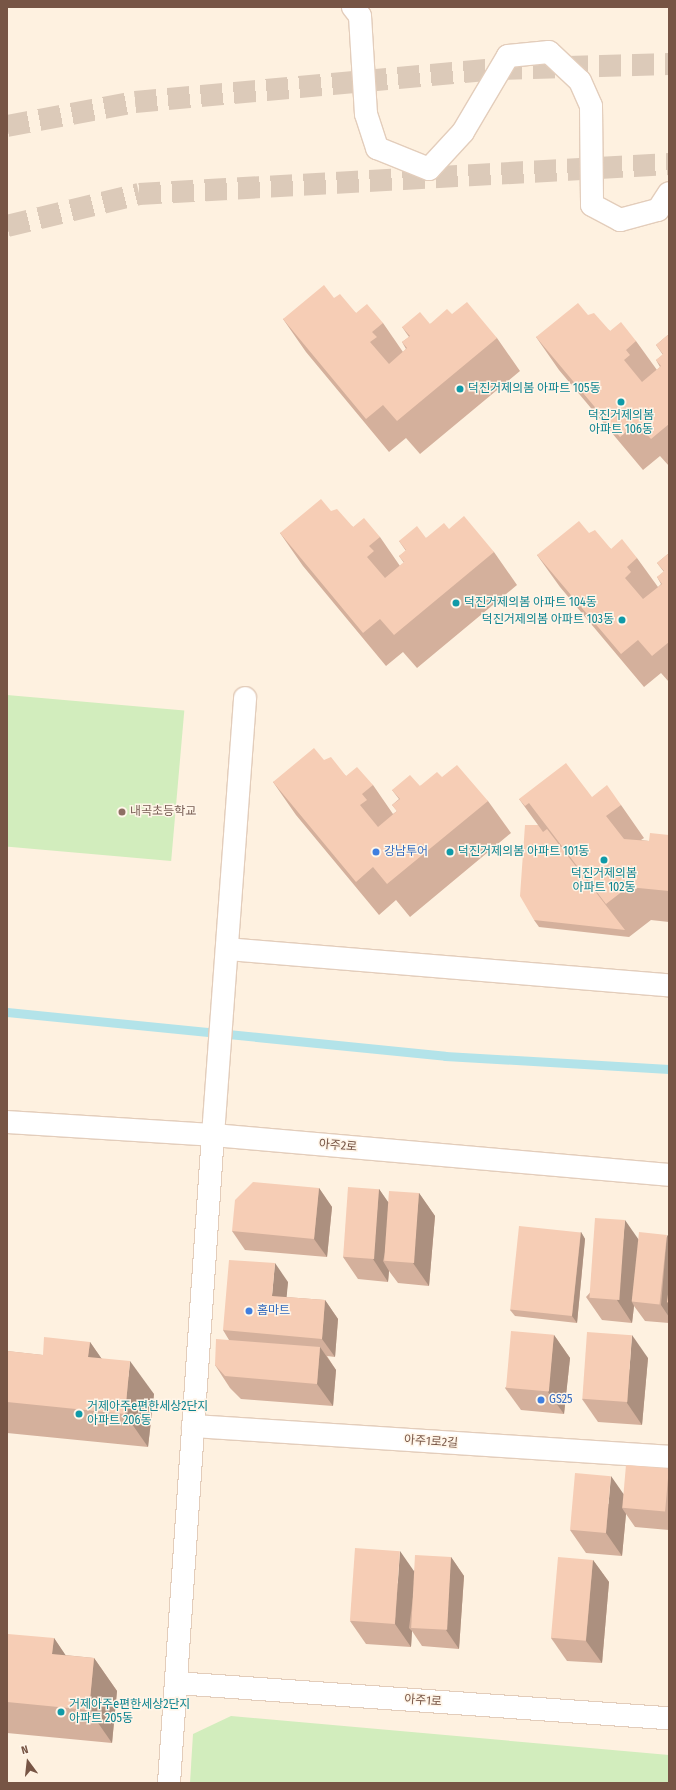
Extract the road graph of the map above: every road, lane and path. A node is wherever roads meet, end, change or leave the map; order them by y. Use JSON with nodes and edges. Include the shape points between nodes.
{"nodes":[{"id":1,"x":353,"y":7,"type":"edge"},
{"id":2,"x":669,"y":193,"type":"edge"},
{"id":3,"x":245,"y":698,"type":"dead end"},
{"id":4,"x":228,"y":949,"type":"junction"},
{"id":5,"x":669,"y":985,"type":"edge"},
{"id":6,"x":7,"y":1122,"type":"edge"},
{"id":7,"x":213,"y":1135,"type":"junction"},
{"id":8,"x":669,"y":1175,"type":"edge"},
{"id":9,"x":193,"y":1426,"type":"junction"},
{"id":10,"x":669,"y":1457,"type":"edge"},
{"id":11,"x":176,"y":1683,"type":"junction"},
{"id":12,"x":669,"y":1718,"type":"edge"},
{"id":13,"x":168,"y":1783,"type":"edge"}],
"edges":[{"from":1,"to":2,"type":"street","via":[[360,16],[366,114],[377,148],[429,169],[463,132],[508,56],[549,52],[580,81],[591,106],[592,205],[620,220],[658,210]]},
{"from":3,"to":4,"type":"street"},
{"from":4,"to":5,"type":"street"},
{"from":4,"to":7,"type":"street"},
{"from":6,"to":7,"type":"street","name":"아주2로"},
{"from":7,"to":8,"type":"street","name":"아주2로"},
{"from":7,"to":9,"type":"street"},
{"from":9,"to":10,"type":"street","name":"아주1로2길"},
{"from":9,"to":11,"type":"street"},
{"from":11,"to":12,"type":"street","name":"아주1로"},
{"from":11,"to":13,"type":"street"}]}
